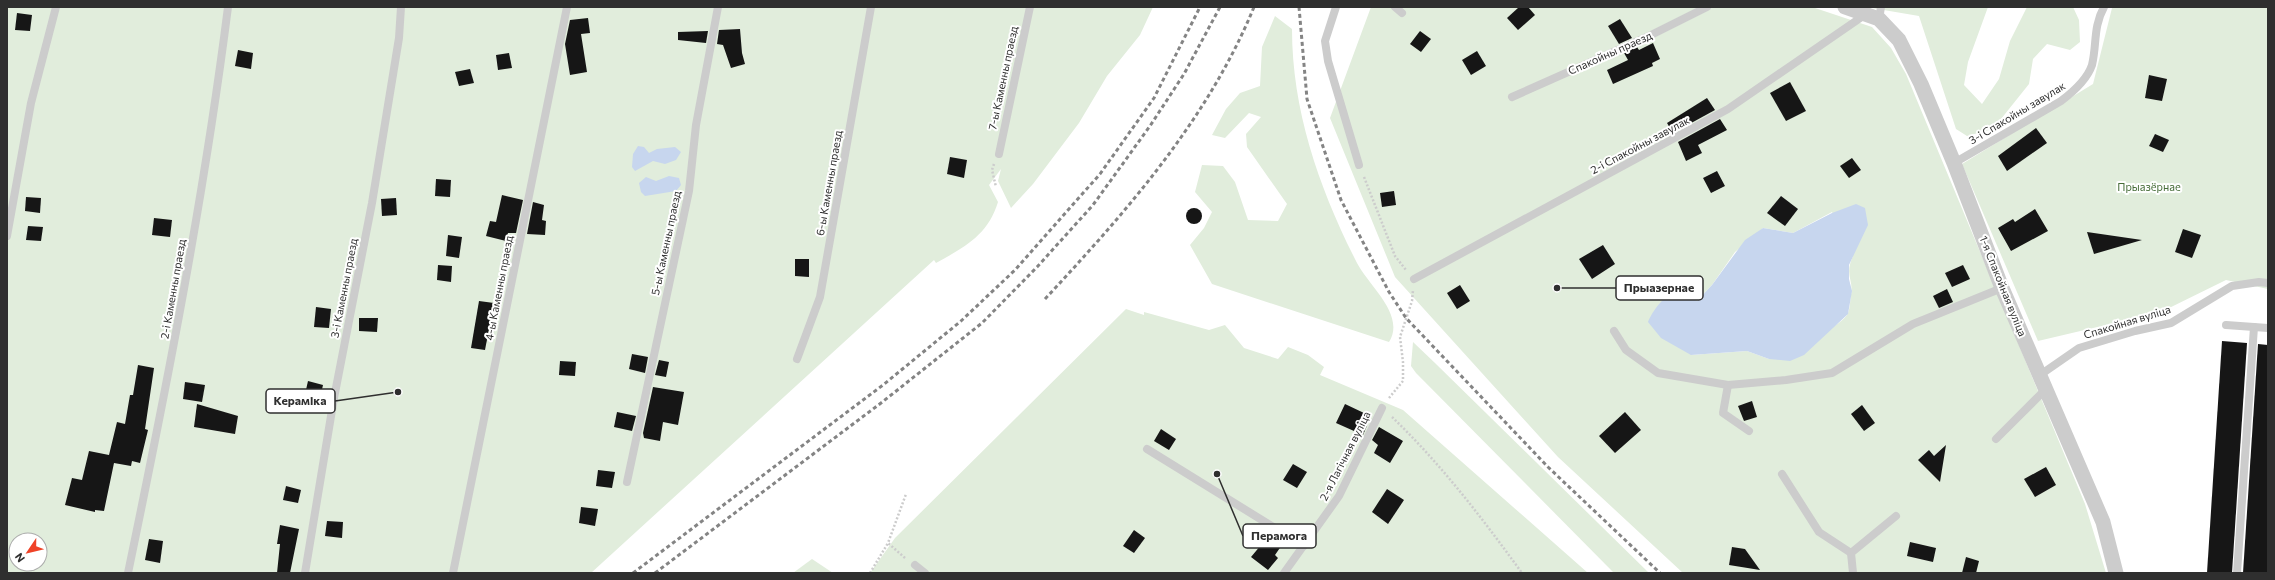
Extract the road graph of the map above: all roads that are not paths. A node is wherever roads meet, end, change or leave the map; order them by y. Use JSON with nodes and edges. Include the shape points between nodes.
{"nodes":[{"id":1,"x":56,"y":7,"type":"edge"},
{"id":2,"x":228,"y":7,"type":"edge"},
{"id":3,"x":401,"y":7,"type":"edge"},
{"id":4,"x":567,"y":7,"type":"edge"},
{"id":5,"x":718,"y":7,"type":"edge"},
{"id":6,"x":872,"y":7,"type":"edge"},
{"id":7,"x":1030,"y":7,"type":"edge"},
{"id":8,"x":1336,"y":7,"type":"edge"},
{"id":9,"x":1395,"y":7,"type":"edge"},
{"id":10,"x":1707,"y":7,"type":"edge"},
{"id":11,"x":1845,"y":7,"type":"edge"},
{"id":12,"x":2104,"y":7,"type":"edge"},
{"id":13,"x":1402,"y":13,"type":"dead end"},
{"id":14,"x":1875,"y":13,"type":"edge"},
{"id":15,"x":1512,"y":97,"type":"dead end"},
{"id":16,"x":999,"y":154,"type":"road end"},
{"id":17,"x":1954,"y":163,"type":"junction"},
{"id":18,"x":1359,"y":165,"type":"road end"},
{"id":19,"x":7,"y":236,"type":"edge"},
{"id":20,"x":1414,"y":279,"type":"road end"},
{"id":21,"x":2268,"y":283,"type":"edge"},
{"id":22,"x":2002,"y":288,"type":"junction"},
{"id":23,"x":2226,"y":325,"type":"dead end"},
{"id":24,"x":2254,"y":327,"type":"junction"},
{"id":25,"x":2268,"y":328,"type":"edge"},
{"id":26,"x":1614,"y":331,"type":"dead end"},
{"id":27,"x":797,"y":359,"type":"dead end"},
{"id":28,"x":2040,"y":375,"type":"junction"},
{"id":29,"x":1728,"y":385,"type":"junction"},
{"id":30,"x":2046,"y":389,"type":"junction"},
{"id":31,"x":1382,"y":408,"type":"road end"},
{"id":32,"x":1749,"y":431,"type":"dead end"},
{"id":33,"x":1996,"y":439,"type":"dead end"},
{"id":34,"x":1147,"y":450,"type":"dead end"},
{"id":35,"x":1782,"y":474,"type":"dead end"},
{"id":36,"x":627,"y":482,"type":"dead end"},
{"id":37,"x":1896,"y":516,"type":"dead end"},
{"id":38,"x":1304,"y":546,"type":"junction"},
{"id":39,"x":1851,"y":553,"type":"junction"},
{"id":40,"x":915,"y":565,"type":"road end"},
{"id":41,"x":128,"y":573,"type":"edge"},
{"id":42,"x":305,"y":573,"type":"edge"},
{"id":43,"x":453,"y":573,"type":"edge"},
{"id":44,"x":925,"y":573,"type":"edge"},
{"id":45,"x":1284,"y":573,"type":"edge"},
{"id":46,"x":1853,"y":573,"type":"edge"},
{"id":47,"x":2116,"y":573,"type":"edge"},
{"id":48,"x":2237,"y":573,"type":"edge"}],
"edges":[{"from":1,"to":19,"type":"lane","via":[[31,103]]},
{"from":2,"to":41,"type":"lane","name":"2-і Каменны праезд","via":[[214,121],[159,429]]},
{"from":3,"to":42,"type":"lane","name":"3-і Каменны праезд","via":[[399,38],[372,203],[334,398]]},
{"from":4,"to":43,"type":"lane","name":"4-ы Каменны праезд"},
{"from":5,"to":36,"type":"lane","name":"5-ы Каменны праезд","via":[[696,125],[689,192]]},
{"from":6,"to":27,"type":"lane","name":"6-ы Каменны праезд","via":[[820,297]]},
{"from":7,"to":16,"type":"lane","name":"7-ы Каменны праезд"},
{"from":8,"to":18,"type":"lane","via":[[1325,41],[1328,61]]},
{"from":9,"to":13,"type":"lane"},
{"from":10,"to":15,"type":"lane","name":"Спакойны праезд","via":[[1647,37]]},
{"from":11,"to":14,"type":"street"},
{"from":12,"to":17,"type":"lane","name":"3-і Спакойны завулак","via":[[2097,20],[2091,66],[2076,89]]},
{"from":14,"to":17,"type":"street","name":"1-я Спакойная вуліца","via":[[1899,40]]},
{"from":14,"to":20,"type":"lane","name":"2-і Спакойны завулак","via":[[1728,109]]},
{"from":17,"to":22,"type":"street","name":"1-я Спакойная вуліца"},
{"from":21,"to":28,"type":"lane","name":"Спакойная вуліца","via":[[2232,286],[2171,323],[2079,348]]},
{"from":22,"to":28,"type":"street","name":"1-я Спакойная вуліца"},
{"from":22,"to":29,"type":"lane","via":[[1913,324],[1832,373]]},
{"from":23,"to":24,"type":"lane"},
{"from":24,"to":25,"type":"lane"},
{"from":24,"to":48,"type":"lane"},
{"from":26,"to":29,"type":"lane","via":[[1626,350],[1658,374]]},
{"from":28,"to":30,"type":"street","name":"1-я Спакойная вуліца"},
{"from":29,"to":32,"type":"lane","via":[[1723,413]]},
{"from":30,"to":33,"type":"lane"},
{"from":30,"to":47,"type":"street","name":"1-я Спакойная вуліца","via":[[2103,522]]},
{"from":31,"to":38,"type":"lane","name":"2-я Лагічная вуліца","via":[[1339,496]]},
{"from":34,"to":38,"type":"lane"},
{"from":35,"to":39,"type":"lane","via":[[1819,532]]},
{"from":37,"to":39,"type":"lane"},
{"from":38,"to":45,"type":"lane","name":"2-я Лагічная вуліца"},
{"from":39,"to":46,"type":"lane"},
{"from":40,"to":44,"type":"lane"}]}
